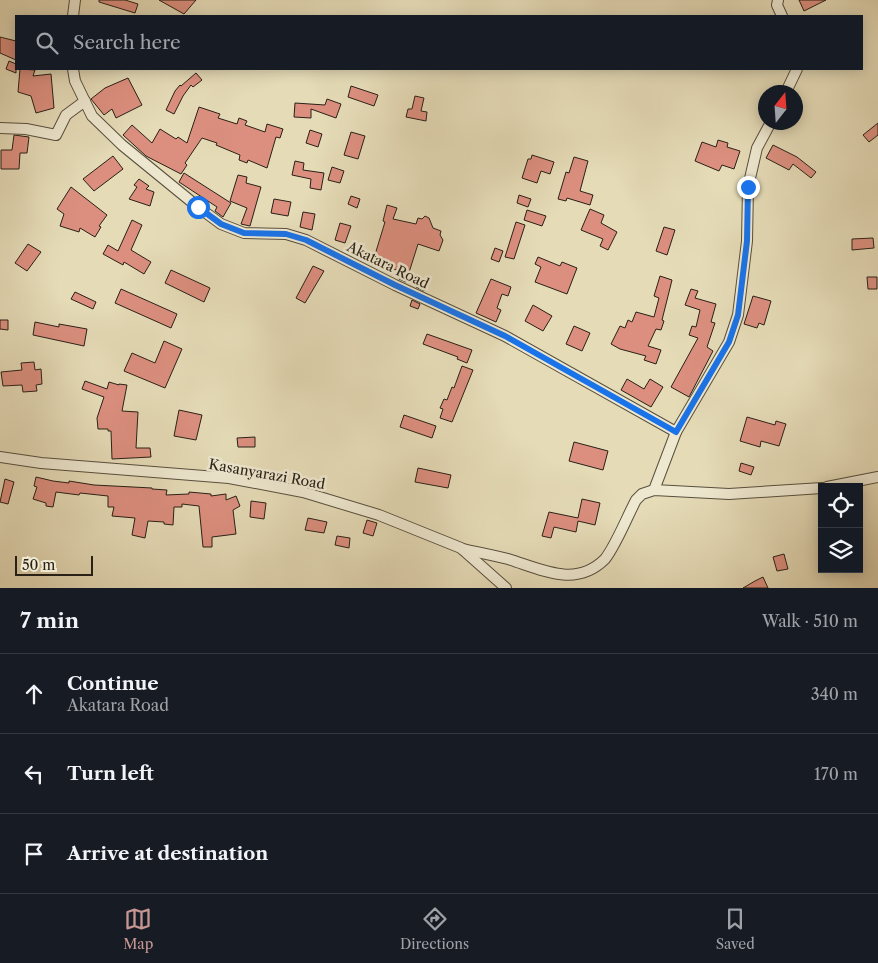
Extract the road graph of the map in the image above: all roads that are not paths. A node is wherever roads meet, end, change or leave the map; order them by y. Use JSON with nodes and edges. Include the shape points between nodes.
{"nodes":[{"id":1,"x":75,"y":0,"type":"edge"},
{"id":2,"x":778,"y":0,"type":"edge"},
{"id":3,"x":73,"y":15,"type":"edge"},
{"id":4,"x":782,"y":15,"type":"edge"},
{"id":5,"x":73,"y":70,"type":"edge"},
{"id":6,"x":797,"y":70,"type":"edge"},
{"id":7,"x":789,"y":85,"type":"edge"},
{"id":8,"x":85,"y":101,"type":"junction"},
{"id":9,"x":0,"y":128,"type":"edge"},
{"id":10,"x":767,"y":130,"type":"edge"},
{"id":11,"x":676,"y":432,"type":"junction"},
{"id":12,"x":0,"y":457,"type":"edge"},
{"id":13,"x":878,"y":477,"type":"edge"},
{"id":14,"x":847,"y":483,"type":"edge"},
{"id":15,"x":818,"y":488,"type":"edge"},
{"id":16,"x":654,"y":490,"type":"junction"},
{"id":17,"x":461,"y":548,"type":"junction"},
{"id":18,"x":506,"y":588,"type":"edge"}],
"edges":[{"from":1,"to":3,"type":"street"},
{"from":2,"to":4,"type":"street"},
{"from":5,"to":8,"type":"street","name":"Akatara Road"},
{"from":6,"to":7,"type":"street"},
{"from":8,"to":9,"type":"street","via":[[66,115],[56,135]]},
{"from":8,"to":11,"type":"street","name":"Akatara Road","via":[[92,116],[122,145],[221,224],[244,233],[286,234],[306,240],[505,336]]},
{"from":10,"to":11,"type":"street","via":[[757,148],[748,187],[747,241],[738,315],[729,342]]},
{"from":11,"to":16,"type":"street"},
{"from":12,"to":17,"type":"street","name":"Kasanyarazi Road","via":[[229,478],[303,492],[379,515]]},
{"from":13,"to":14,"type":"street"},
{"from":15,"to":16,"type":"street","via":[[729,494]]},
{"from":16,"to":17,"type":"street","via":[[636,500],[606,558],[589,575],[572,580],[551,577],[508,559]]},
{"from":17,"to":18,"type":"street","name":"Kasanyarazi Road"}]}
